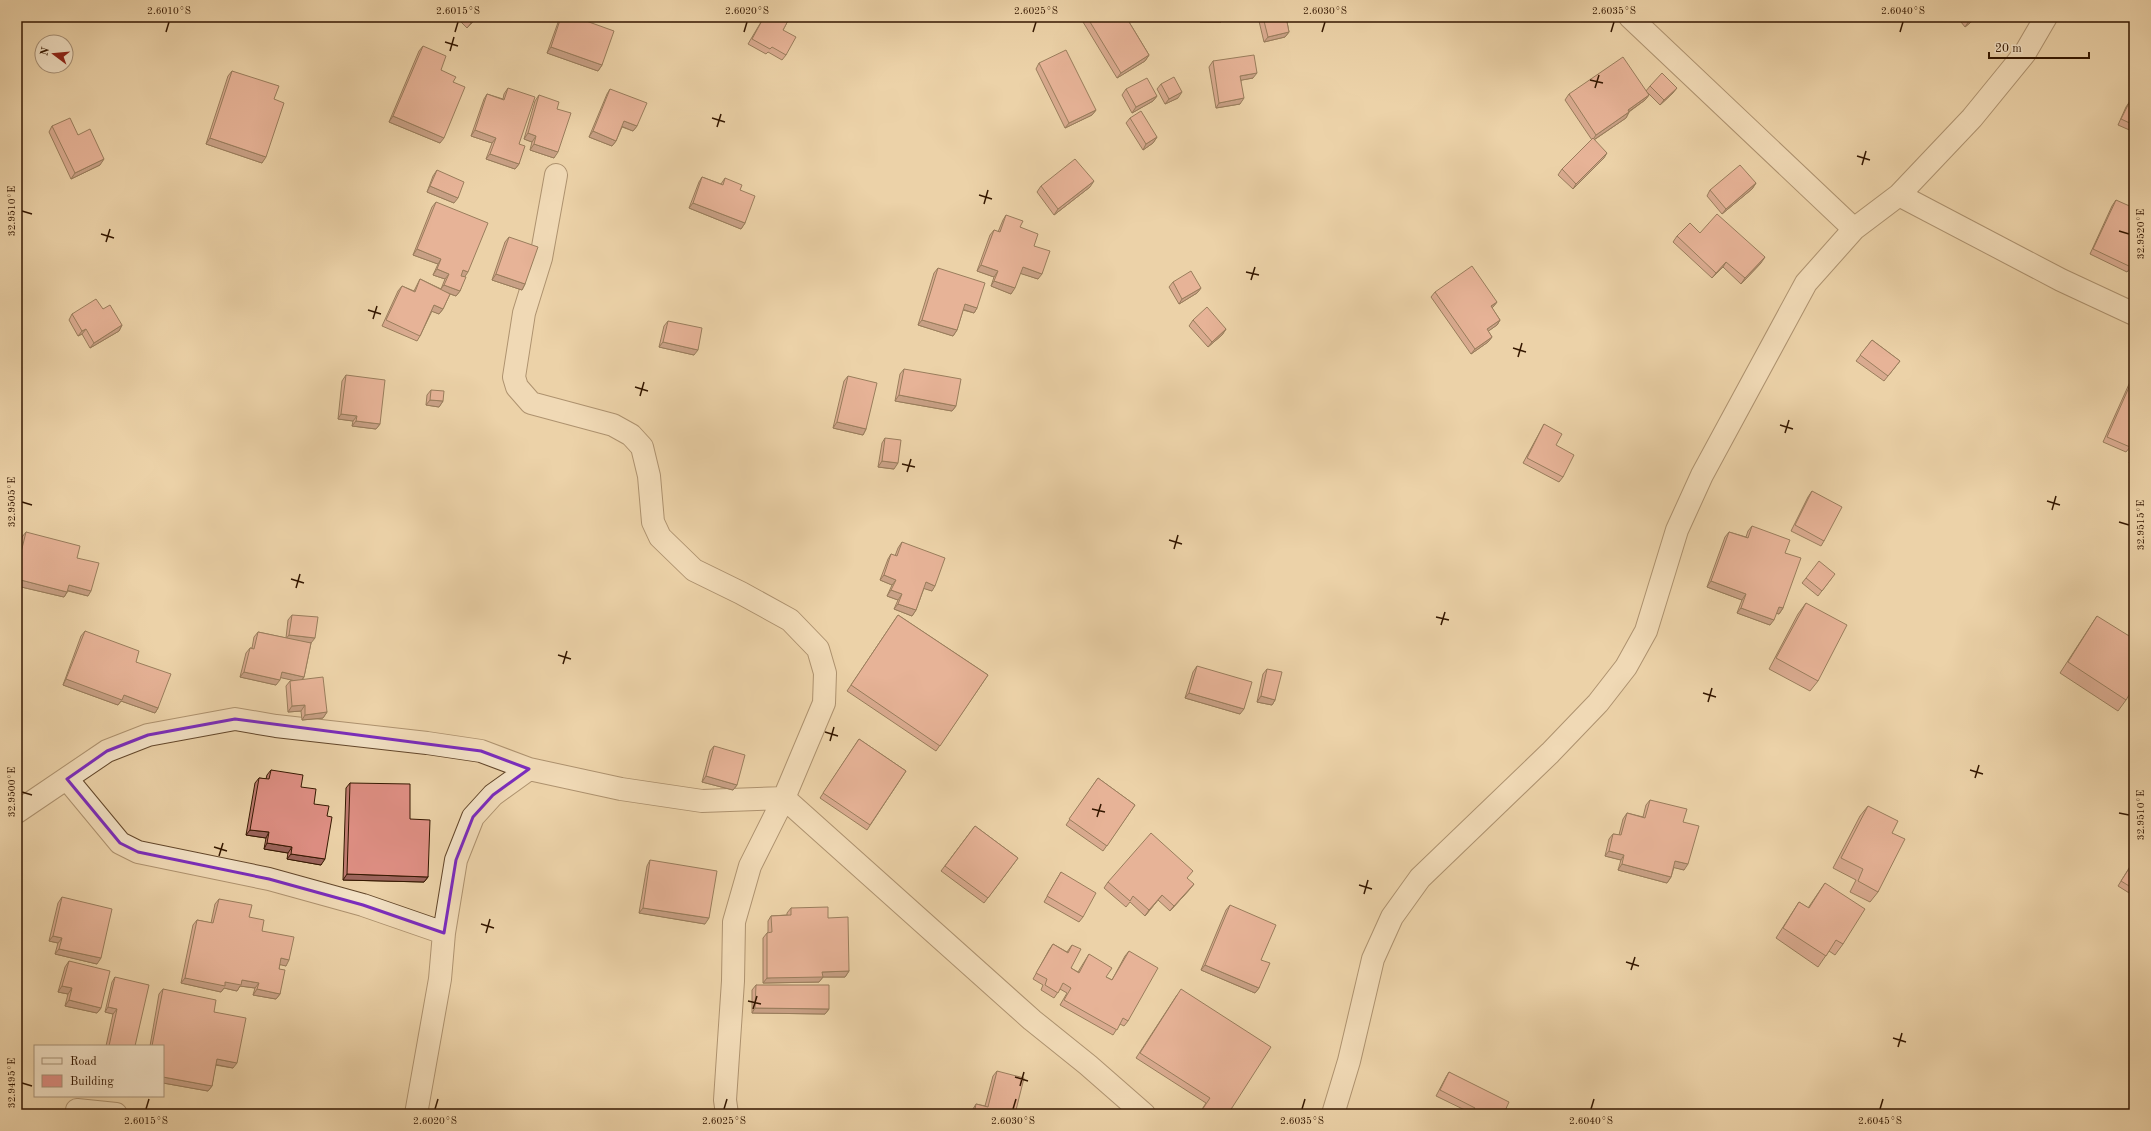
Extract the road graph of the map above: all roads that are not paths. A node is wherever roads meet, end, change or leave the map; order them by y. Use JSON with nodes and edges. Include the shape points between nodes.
{"nodes":[{"id":1,"x":1630,"y":17,"type":"edge"},
{"id":2,"x":2046,"y":17,"type":"edge"},
{"id":3,"x":556,"y":175,"type":"dead end"},
{"id":4,"x":1899,"y":195,"type":"junction"},
{"id":5,"x":1854,"y":229,"type":"junction"},
{"id":6,"x":2134,"y":314,"type":"edge"},
{"id":7,"x":529,"y":769,"type":"junction"},
{"id":8,"x":67,"y":778,"type":"junction"},
{"id":9,"x":784,"y":798,"type":"junction"},
{"id":10,"x":17,"y":812,"type":"edge"},
{"id":11,"x":444,"y":933,"type":"junction"},
{"id":12,"x":76,"y":1110,"type":"dead end"},
{"id":13,"x":116,"y":1114,"type":"edge"},
{"id":14,"x":416,"y":1114,"type":"edge"},
{"id":15,"x":727,"y":1114,"type":"edge"},
{"id":16,"x":1144,"y":1114,"type":"edge"},
{"id":17,"x":1334,"y":1114,"type":"edge"}],
"edges":[{"from":1,"to":5,"type":"street"},
{"from":2,"to":4,"type":"street","via":[[2025,53],[1972,118]]},
{"from":3,"to":9,"type":"street","via":[[541,258],[524,313],[514,377],[517,387],[531,403],[613,425],[631,435],[642,447],[649,476],[653,522],[665,542],[694,570],[790,620],[818,649],[825,673],[824,703]]},
{"from":4,"to":5,"type":"street"},
{"from":4,"to":6,"type":"street","via":[[2061,280]]},
{"from":5,"to":17,"type":"street","via":[[1806,284],[1720,440],[1677,530],[1646,631],[1626,667],[1598,702],[1550,753],[1420,878],[1392,917],[1373,959]]},
{"from":7,"to":8,"type":"street","via":[[480,751],[235,719],[148,735],[107,751]]},
{"from":7,"to":9,"type":"street","via":[[621,789],[702,801]]},
{"from":7,"to":11,"type":"street","via":[[493,795],[473,817],[456,860]]},
{"from":8,"to":10,"type":"street"},
{"from":8,"to":11,"type":"street","via":[[120,843],[138,852],[276,881],[363,905]]},
{"from":9,"to":15,"type":"street","via":[[750,866],[734,922],[725,1100]]},
{"from":9,"to":16,"type":"street","via":[[1032,1020]]},
{"from":11,"to":14,"type":"street","via":[[440,979]]},
{"from":12,"to":13,"type":"street"}]}
